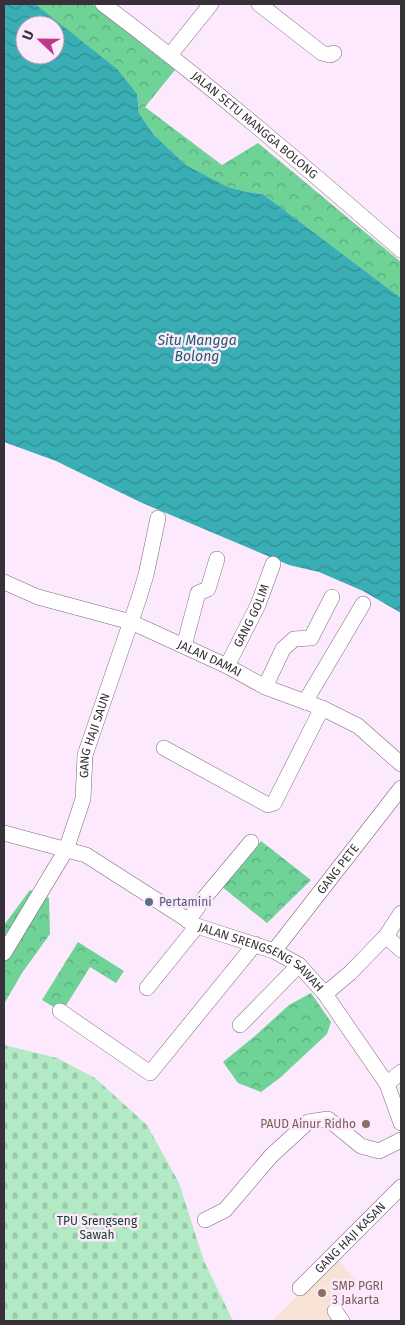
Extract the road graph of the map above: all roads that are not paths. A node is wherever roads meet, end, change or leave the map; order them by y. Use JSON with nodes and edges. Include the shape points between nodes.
{"nodes":[{"id":1,"x":103,"y":4,"type":"edge"},
{"id":2,"x":211,"y":4,"type":"edge"},
{"id":3,"x":260,"y":4,"type":"edge"},
{"id":4,"x":334,"y":53,"type":"dead end"},
{"id":5,"x":170,"y":55,"type":"junction"},
{"id":6,"x":401,"y":250,"type":"edge"},
{"id":7,"x":158,"y":518,"type":"dead end"},
{"id":8,"x":217,"y":559,"type":"dead end"},
{"id":9,"x":273,"y":564,"type":"dead end"},
{"id":10,"x":4,"y":582,"type":"edge"},
{"id":11,"x":332,"y":597,"type":"dead end"},
{"id":12,"x":363,"y":604,"type":"dead end"},
{"id":13,"x":130,"y":622,"type":"junction"},
{"id":14,"x":184,"y":646,"type":"junction"},
{"id":15,"x":227,"y":666,"type":"junction"},
{"id":16,"x":265,"y":688,"type":"junction"},
{"id":17,"x":304,"y":702,"type":"junction"},
{"id":18,"x":322,"y":708,"type":"junction"},
{"id":19,"x":164,"y":748,"type":"dead end"},
{"id":20,"x":401,"y":764,"type":"edge"},
{"id":21,"x":401,"y":788,"type":"edge"},
{"id":22,"x":4,"y":833,"type":"edge"},
{"id":23,"x":251,"y":842,"type":"dead end"},
{"id":24,"x":66,"y":850,"type":"junction"},
{"id":25,"x":401,"y":913,"type":"edge"},
{"id":26,"x":193,"y":923,"type":"junction"},
{"id":27,"x":386,"y":936,"type":"junction"},
{"id":28,"x":255,"y":944,"type":"junction"},
{"id":29,"x":401,"y":950,"type":"edge"},
{"id":30,"x":274,"y":951,"type":"junction"},
{"id":31,"x":4,"y":953,"type":"edge"},
{"id":32,"x":299,"y":965,"type":"junction"},
{"id":33,"x":147,"y":988,"type":"dead end"},
{"id":34,"x":325,"y":994,"type":"junction"},
{"id":35,"x":60,"y":1011,"type":"dead end"},
{"id":36,"x":240,"y":1025,"type":"dead end"},
{"id":37,"x":401,"y":1072,"type":"edge"},
{"id":38,"x":387,"y":1084,"type":"junction"},
{"id":39,"x":401,"y":1123,"type":"edge"},
{"id":40,"x":401,"y":1137,"type":"edge"},
{"id":41,"x":401,"y":1188,"type":"edge"},
{"id":42,"x":205,"y":1220,"type":"dead end"},
{"id":43,"x":300,"y":1288,"type":"dead end"}],
"edges":[{"from":1,"to":5,"type":"street","name":"JALAN SETU MANGGA BOLONG"},
{"from":2,"to":5,"type":"street"},
{"from":3,"to":4,"type":"street","via":[[322,53]]},
{"from":5,"to":6,"type":"street","name":"JALAN SETU MANGGA BOLONG","via":[[266,132]]},
{"from":7,"to":13,"type":"street","name":"GANG HAJI SAUN","via":[[146,575]]},
{"from":8,"to":14,"type":"street","via":[[208,589],[198,593]]},
{"from":9,"to":15,"type":"street","name":"GANG GOLIM","via":[[258,605]]},
{"from":10,"to":13,"type":"street","name":"JALAN DAMAI","via":[[38,597]]},
{"from":11,"to":16,"type":"street","via":[[311,638],[294,639],[284,649]]},
{"from":12,"to":17,"type":"street"},
{"from":13,"to":14,"type":"street","name":"JALAN DAMAI"},
{"from":13,"to":24,"type":"street","name":"GANG HAJI SAUN","via":[[85,755],[83,799]]},
{"from":14,"to":15,"type":"street","name":"JALAN DAMAI"},
{"from":15,"to":16,"type":"street","name":"JALAN DAMAI"},
{"from":16,"to":17,"type":"street","name":"JALAN DAMAI"},
{"from":17,"to":18,"type":"street","name":"JALAN DAMAI"},
{"from":18,"to":19,"type":"street","via":[[274,803],[268,805]]},
{"from":18,"to":20,"type":"street","name":"JALAN DAMAI","via":[[358,726]]},
{"from":21,"to":30,"type":"street","name":"GANG PETE"},
{"from":22,"to":24,"type":"street","name":"JALAN SRENGSENG SAWAH"},
{"from":23,"to":26,"type":"street","via":[[205,897]]},
{"from":24,"to":26,"type":"street","name":"JALAN SRENGSENG SAWAH","via":[[86,856]]},
{"from":24,"to":31,"type":"street","name":"GANG HAJI SAUN"},
{"from":25,"to":27,"type":"street"},
{"from":26,"to":28,"type":"street","name":"JALAN SRENGSENG SAWAH"},
{"from":26,"to":33,"type":"street"},
{"from":27,"to":29,"type":"street"},
{"from":27,"to":34,"type":"street"},
{"from":28,"to":30,"type":"street","name":"JALAN SRENGSENG SAWAH"},
{"from":28,"to":35,"type":"street","via":[[150,1073]]},
{"from":30,"to":32,"type":"street","name":"JALAN SRENGSENG SAWAH"},
{"from":32,"to":34,"type":"street","name":"JALAN SRENGSENG SAWAH"},
{"from":32,"to":36,"type":"street"},
{"from":34,"to":38,"type":"street","name":"JALAN SRENGSENG SAWAH"},
{"from":37,"to":38,"type":"street"},
{"from":38,"to":39,"type":"street","name":"JALAN SRENGSENG SAWAH"},
{"from":40,"to":42,"type":"street","via":[[379,1151],[361,1146],[328,1119],[308,1122],[271,1156],[225,1210]]},
{"from":41,"to":43,"type":"street","name":"GANG HAJI KASAN"}]}
